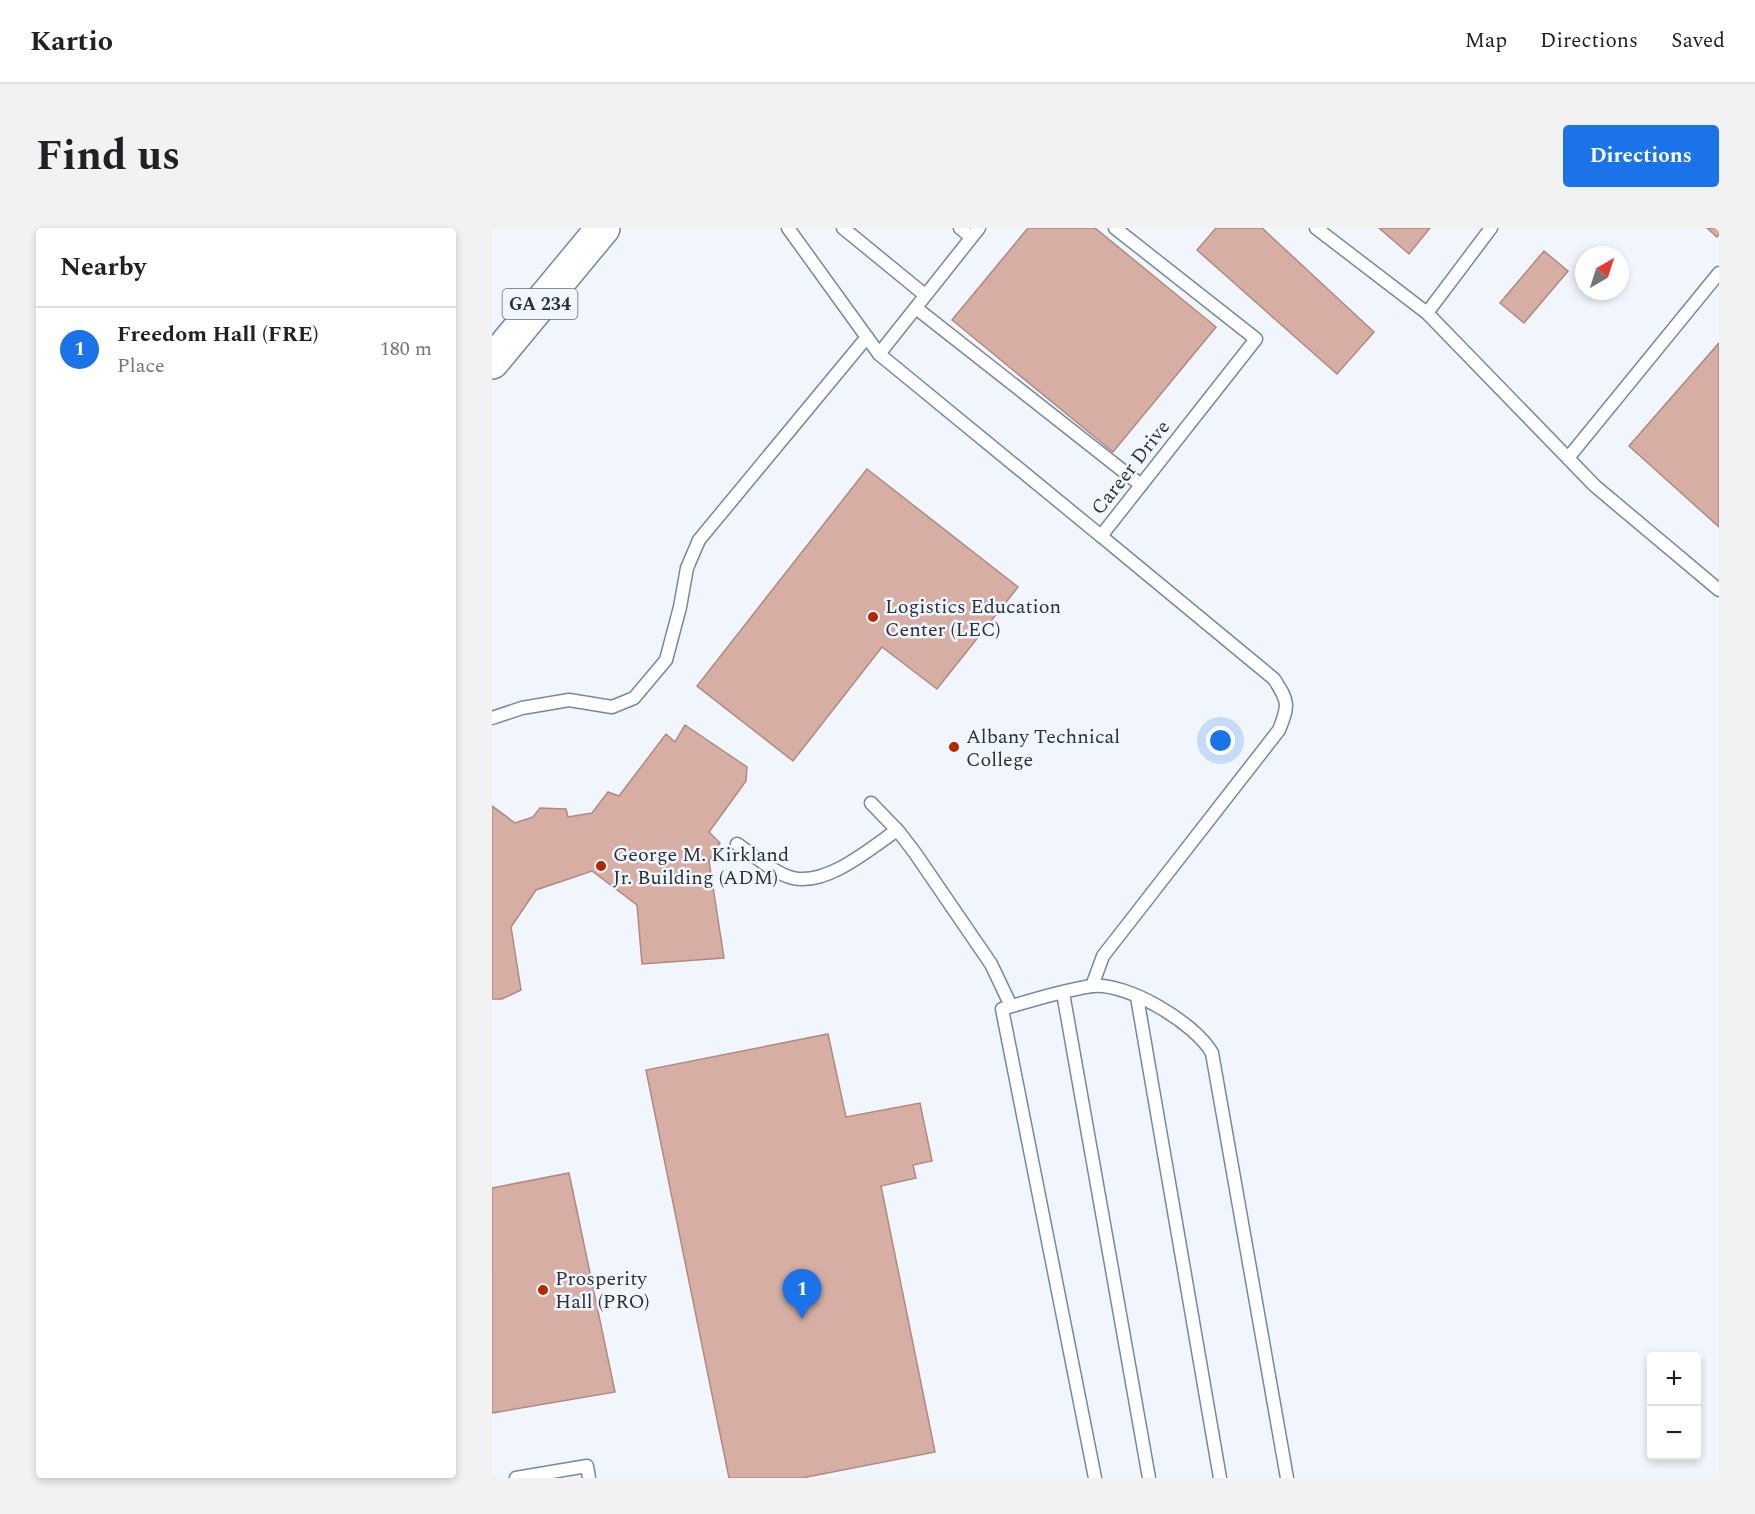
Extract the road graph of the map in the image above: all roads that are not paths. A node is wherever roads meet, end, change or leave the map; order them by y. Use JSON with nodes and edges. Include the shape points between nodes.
{"nodes":[{"id":1,"x":630,"y":228,"type":"edge"},
{"id":2,"x":788,"y":228,"type":"edge"},
{"id":3,"x":843,"y":228,"type":"edge"},
{"id":4,"x":960,"y":228,"type":"edge"},
{"id":5,"x":1116,"y":228,"type":"edge"},
{"id":6,"x":1316,"y":228,"type":"edge"},
{"id":7,"x":1491,"y":228,"type":"edge"},
{"id":8,"x":975,"y":233,"type":"edge"},
{"id":9,"x":596,"y":237,"type":"edge"},
{"id":10,"x":1719,"y":273,"type":"edge"},
{"id":11,"x":925,"y":296,"type":"junction"},
{"id":12,"x":915,"y":308,"type":"junction"},
{"id":13,"x":1427,"y":313,"type":"junction"},
{"id":14,"x":867,"y":337,"type":"junction"},
{"id":15,"x":879,"y":354,"type":"junction"},
{"id":16,"x":492,"y":362,"type":"edge"},
{"id":17,"x":1568,"y":458,"type":"junction"},
{"id":18,"x":1141,"y":485,"type":"junction"},
{"id":19,"x":1101,"y":536,"type":"junction"},
{"id":20,"x":1719,"y":590,"type":"edge"},
{"id":21,"x":492,"y":718,"type":"edge"},
{"id":22,"x":871,"y":802,"type":"dead end"},
{"id":23,"x":897,"y":830,"type":"junction"},
{"id":24,"x":736,"y":844,"type":"dead end"},
{"id":25,"x":1092,"y":986,"type":"junction"},
{"id":26,"x":1063,"y":993,"type":"junction"},
{"id":27,"x":1137,"y":997,"type":"junction"},
{"id":28,"x":1011,"y":1006,"type":"junction"},
{"id":29,"x":519,"y":1478,"type":"edge"},
{"id":30,"x":590,"y":1478,"type":"edge"},
{"id":31,"x":1095,"y":1478,"type":"edge"},
{"id":32,"x":1149,"y":1478,"type":"edge"},
{"id":33,"x":1220,"y":1478,"type":"edge"},
{"id":34,"x":1287,"y":1478,"type":"edge"}],
"edges":[{"from":1,"to":9,"type":"main road"},
{"from":2,"to":14,"type":"lane","name":"Career Drive"},
{"from":3,"to":11,"type":"lane"},
{"from":4,"to":8,"type":"lane"},
{"from":5,"to":18,"type":"lane","name":"Career Drive","via":[[1256,339]]},
{"from":6,"to":13,"type":"lane"},
{"from":7,"to":13,"type":"lane"},
{"from":8,"to":11,"type":"lane"},
{"from":9,"to":16,"type":"main road","number":"GA 234"},
{"from":10,"to":17,"type":"lane"},
{"from":11,"to":12,"type":"lane"},
{"from":12,"to":15,"type":"lane"},
{"from":12,"to":18,"type":"lane"},
{"from":13,"to":17,"type":"lane"},
{"from":14,"to":15,"type":"lane","name":"Career Drive"},
{"from":14,"to":21,"type":"lane","via":[[699,540],[687,568],[666,660],[634,698],[612,707],[569,700]]},
{"from":15,"to":19,"type":"lane","name":"Career Drive"},
{"from":17,"to":20,"type":"lane","via":[[1595,486]]},
{"from":18,"to":19,"type":"lane","name":"Career Drive"},
{"from":19,"to":25,"type":"lane","via":[[1274,679],[1285,696],[1286,712],[1279,730],[1103,956]]},
{"from":22,"to":23,"type":"lane"},
{"from":23,"to":24,"type":"lane","via":[[850,862],[807,879],[778,872]]},
{"from":23,"to":28,"type":"lane","via":[[991,964]]},
{"from":25,"to":26,"type":"lane"},
{"from":25,"to":27,"type":"lane","via":[[1110,987]]},
{"from":26,"to":28,"type":"lane"},
{"from":26,"to":32,"type":"lane"},
{"from":27,"to":33,"type":"lane"},
{"from":27,"to":34,"type":"lane","via":[[1166,1011],[1206,1043],[1212,1053]]},
{"from":28,"to":31,"type":"lane","via":[[1002,1009]]},
{"from":29,"to":30,"type":"lane","via":[[587,1466]]}]}
